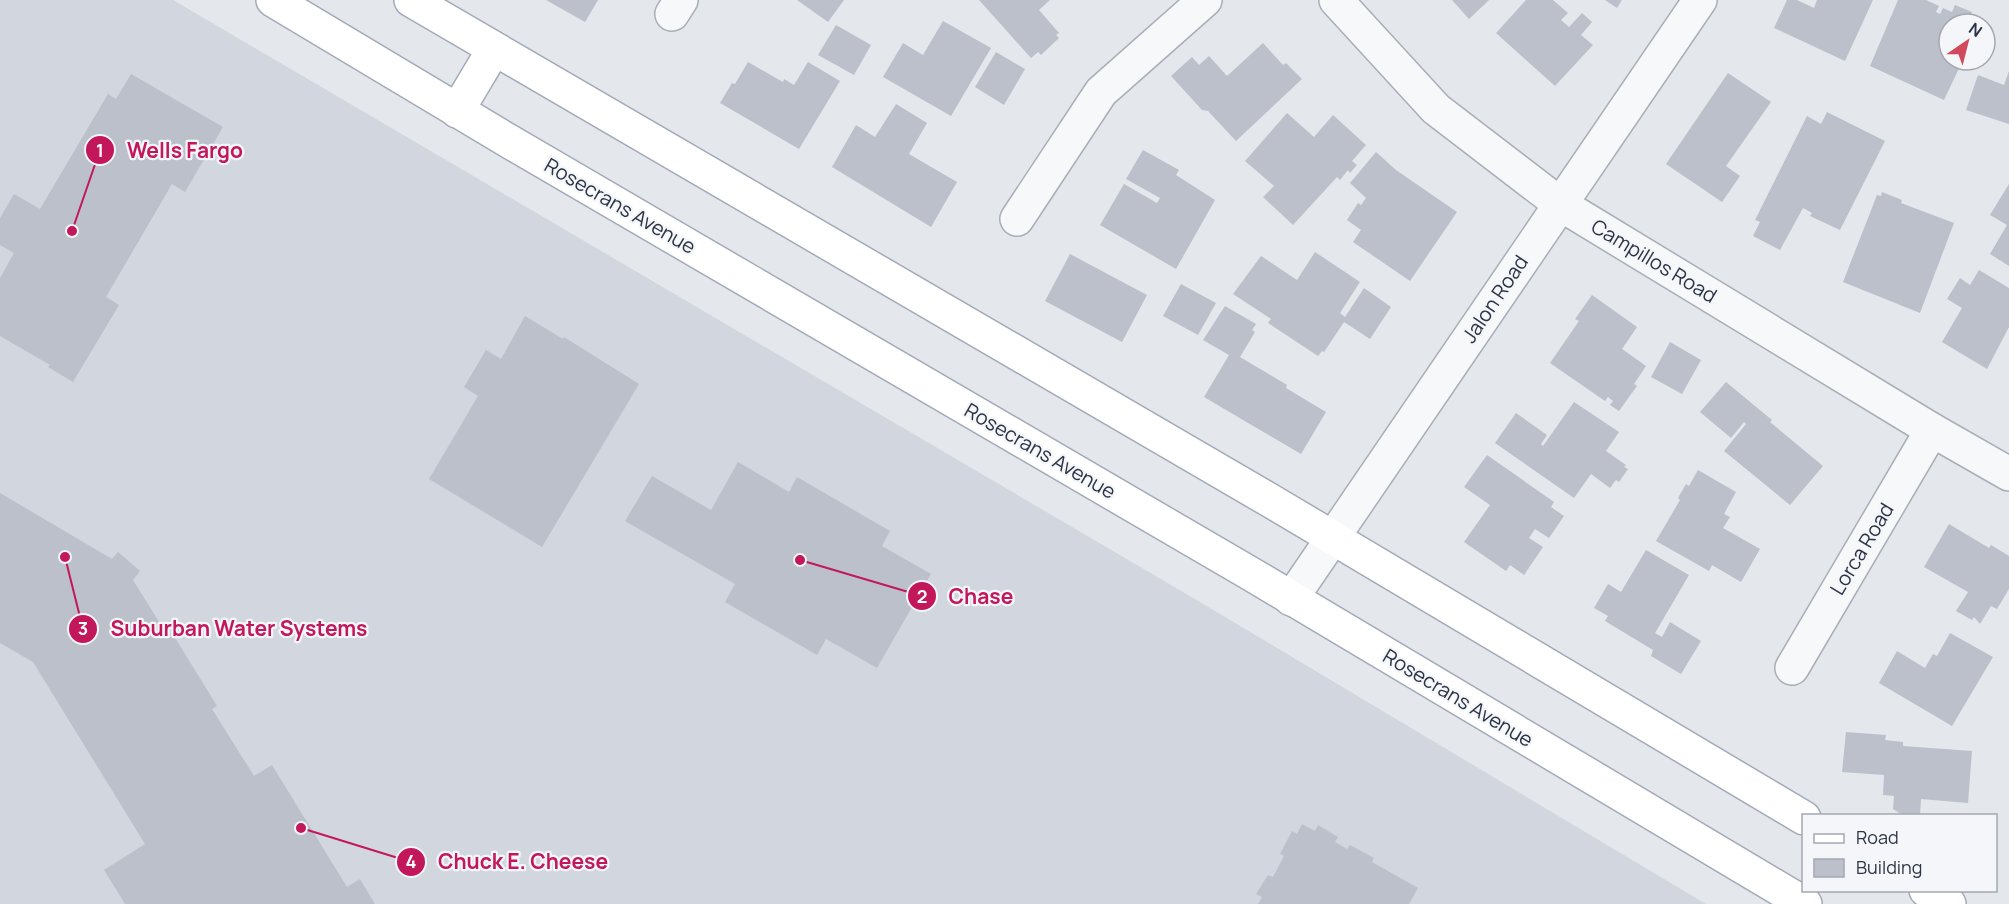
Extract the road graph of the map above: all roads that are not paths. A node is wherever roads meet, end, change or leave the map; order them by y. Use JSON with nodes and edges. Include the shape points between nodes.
{"nodes":[{"id":1,"x":273,"y":0,"type":"edge"},
{"id":2,"x":411,"y":0,"type":"edge"},
{"id":3,"x":1205,"y":0,"type":"edge"},
{"id":4,"x":1336,"y":0,"type":"edge"},
{"id":5,"x":1700,"y":0,"type":"edge"},
{"id":6,"x":494,"y":49,"type":"junction"},
{"id":7,"x":458,"y":111,"type":"junction"},
{"id":8,"x":1560,"y":204,"type":"junction"},
{"id":9,"x":1017,"y":219,"type":"dead end"},
{"id":10,"x":1932,"y":430,"type":"junction"},
{"id":11,"x":2009,"y":474,"type":"edge"},
{"id":12,"x":1333,"y":538,"type":"junction"},
{"id":13,"x":1291,"y":599,"type":"junction"},
{"id":14,"x":1792,"y":668,"type":"dead end"},
{"id":15,"x":1802,"y":817,"type":"edge"},
{"id":16,"x":1928,"y":892,"type":"edge"},
{"id":17,"x":1805,"y":904,"type":"edge"},
{"id":18,"x":1949,"y":904,"type":"edge"}],
"edges":[{"from":1,"to":7,"type":"main road","name":"Rosecrans Avenue"},
{"from":2,"to":6,"type":"main road"},
{"from":3,"to":9,"type":"street","via":[[1101,92]]},
{"from":4,"to":8,"type":"street","name":"Campillos Road","via":[[1436,108]]},
{"from":5,"to":8,"type":"street","name":"Jalon Road"},
{"from":6,"to":7,"type":"main road"},
{"from":6,"to":12,"type":"main road"},
{"from":7,"to":13,"type":"main road","name":"Rosecrans Avenue"},
{"from":8,"to":10,"type":"street","name":"Campillos Road"},
{"from":8,"to":12,"type":"street","name":"Jalon Road"},
{"from":10,"to":11,"type":"street","name":"Campillos Road"},
{"from":10,"to":14,"type":"street","name":"Lorca Road"},
{"from":12,"to":13,"type":"street","name":"Jalon Road"},
{"from":12,"to":15,"type":"main road"},
{"from":13,"to":17,"type":"main road","name":"Rosecrans Avenue"},
{"from":16,"to":18,"type":"main road"}]}
